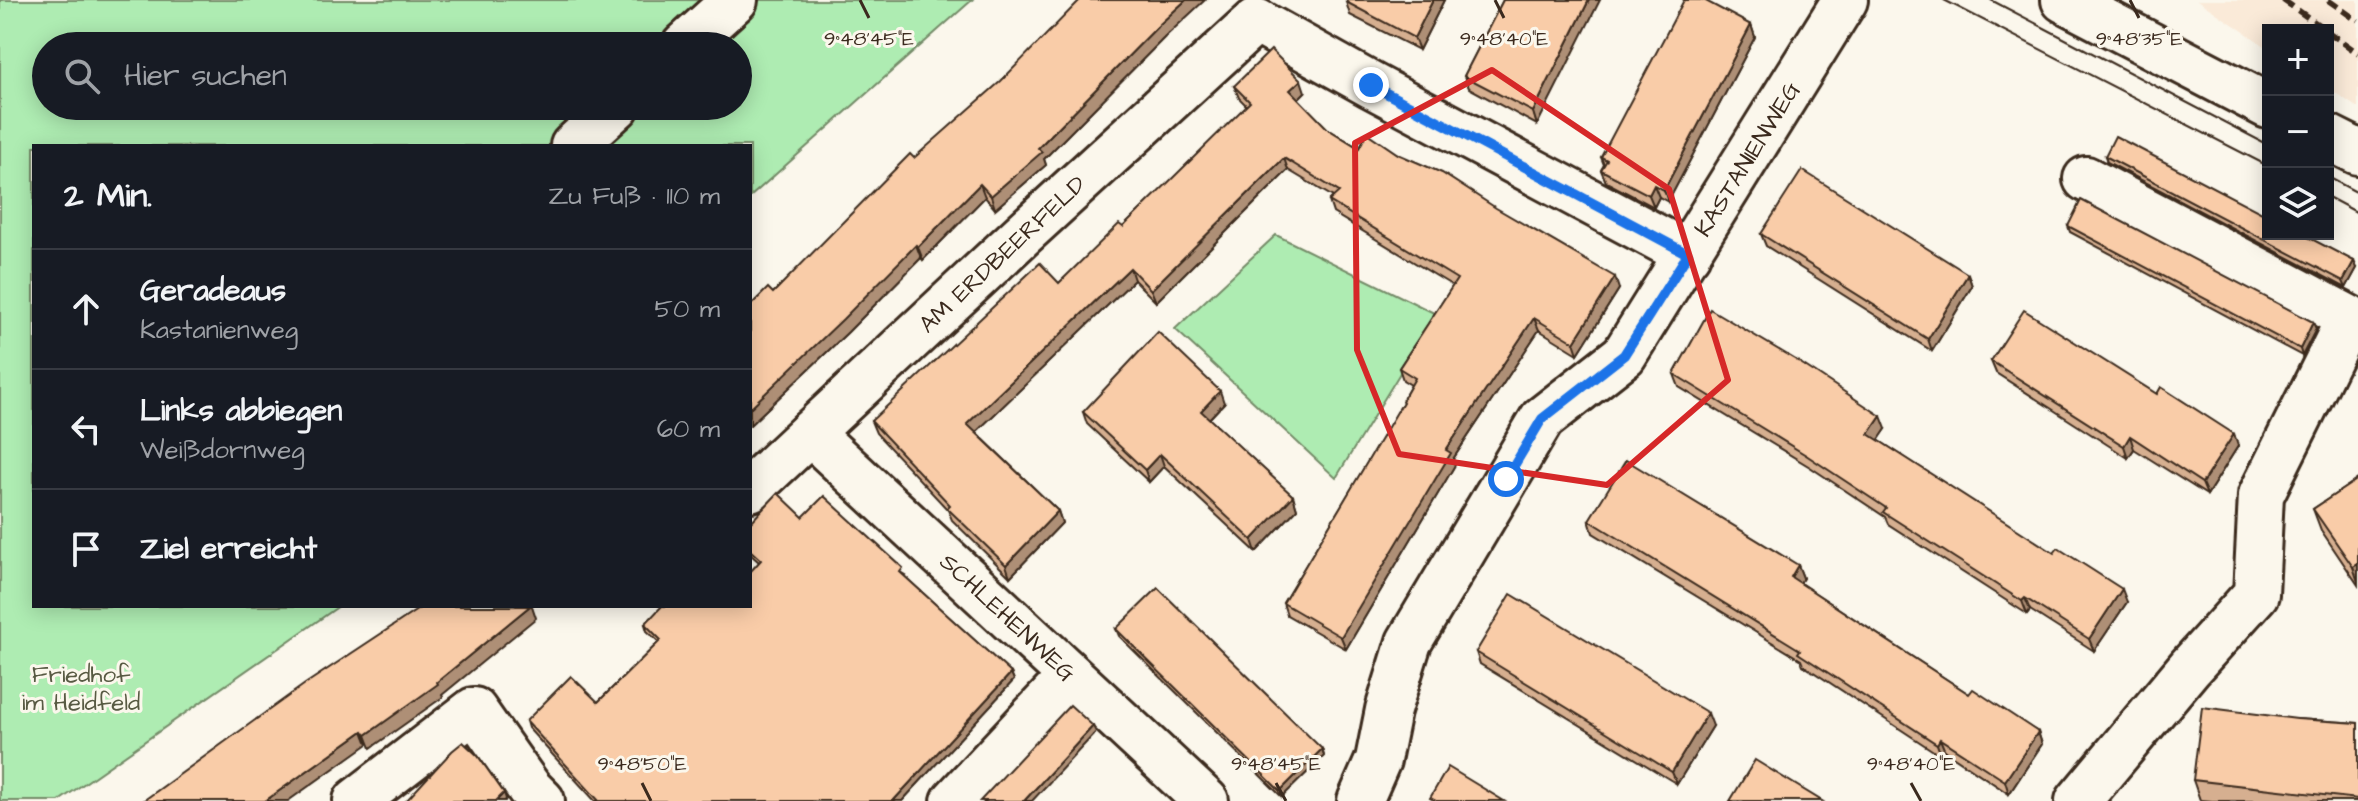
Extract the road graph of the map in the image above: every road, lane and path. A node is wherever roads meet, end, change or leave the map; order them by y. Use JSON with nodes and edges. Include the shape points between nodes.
{"nodes":[{"id":1,"x":735,"y":0,"type":"edge"},
{"id":2,"x":1845,"y":0,"type":"edge"},
{"id":3,"x":2064,"y":0,"type":"edge"},
{"id":4,"x":700,"y":32,"type":"edge"},
{"id":5,"x":2262,"y":103,"type":"edge"},
{"id":6,"x":602,"y":120,"type":"edge"},
{"id":7,"x":2334,"y":140,"type":"edge"},
{"id":8,"x":575,"y":144,"type":"edge"},
{"id":9,"x":2358,"y":152,"type":"edge"},
{"id":10,"x":2086,"y":179,"type":"dead end"},
{"id":11,"x":1688,"y":254,"type":"junction"},
{"id":12,"x":810,"y":433,"type":"junction"},
{"id":13,"x":752,"y":487,"type":"edge"},
{"id":14,"x":1071,"y":676,"type":"junction"},
{"id":15,"x":356,"y":801,"type":"edge"},
{"id":16,"x":542,"y":801,"type":"edge"},
{"id":17,"x":954,"y":801,"type":"edge"},
{"id":18,"x":1206,"y":801,"type":"edge"},
{"id":19,"x":1360,"y":801,"type":"edge"},
{"id":20,"x":2078,"y":801,"type":"edge"}],
"edges":[{"from":1,"to":4,"type":"street"},
{"from":2,"to":11,"type":"street","name":"KASTANIENWEG"},
{"from":3,"to":5,"type":"street"},
{"from":6,"to":8,"type":"street"},
{"from":7,"to":9,"type":"street"},
{"from":10,"to":20,"type":"street","via":[[2349,318],[2261,495],[2256,594]]},
{"from":11,"to":12,"type":"street","name":"AM ERDBEERFELD","via":[[1256,21]]},
{"from":11,"to":19,"type":"street","name":"KASTANIENWEG","via":[[1624,355],[1542,419],[1409,642],[1378,760]]},
{"from":12,"to":13,"type":"street","name":"AM ERDBEERFELD"},
{"from":12,"to":14,"type":"street","name":"SCHLEHENWEG"},
{"from":14,"to":17,"type":"street"},
{"from":14,"to":18,"type":"street","name":"SCHLEHENWEG"},
{"from":15,"to":16,"type":"street","via":[[474,710]]}]}
